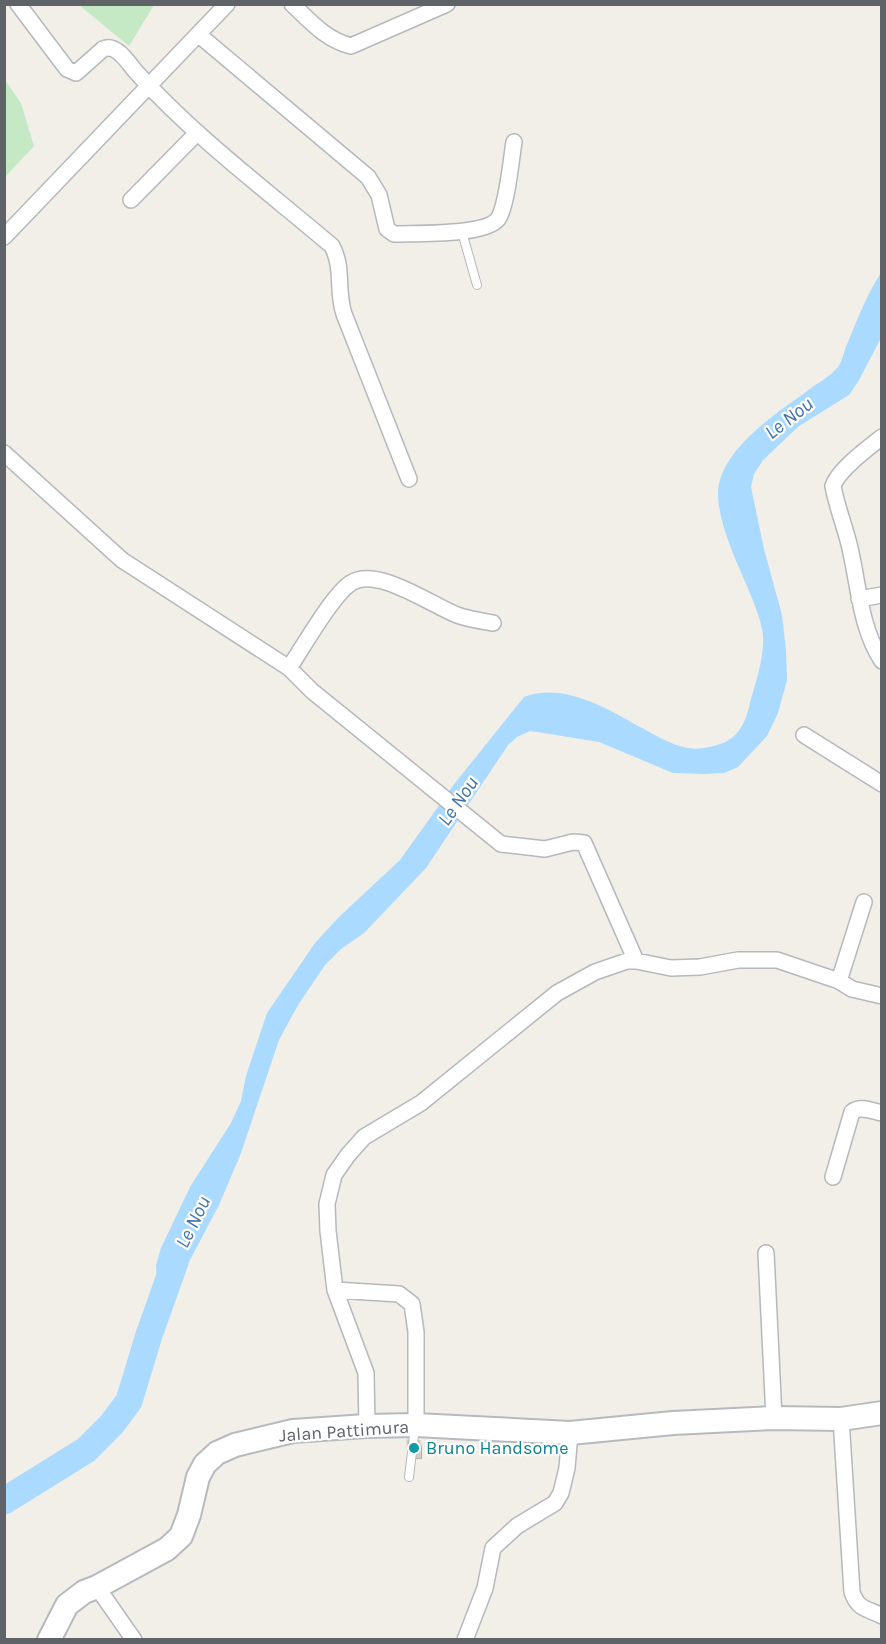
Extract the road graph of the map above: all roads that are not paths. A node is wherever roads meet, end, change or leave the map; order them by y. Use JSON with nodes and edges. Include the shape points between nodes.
{"nodes":[{"id":1,"x":18,"y":4,"type":"edge"},
{"id":2,"x":227,"y":4,"type":"edge"},
{"id":3,"x":292,"y":4,"type":"edge"},
{"id":4,"x":447,"y":4,"type":"edge"},
{"id":5,"x":199,"y":35,"type":"junction"},
{"id":6,"x":150,"y":87,"type":"junction"},
{"id":7,"x":197,"y":133,"type":"junction"},
{"id":8,"x":514,"y":142,"type":"dead end"},
{"id":9,"x":131,"y":200,"type":"dead end"},
{"id":10,"x":462,"y":232,"type":"junction"},
{"id":11,"x":4,"y":237,"type":"edge"},
{"id":12,"x":477,"y":285,"type":"dead end"},
{"id":13,"x":882,"y":437,"type":"edge"},
{"id":14,"x":4,"y":453,"type":"edge"},
{"id":15,"x":409,"y":479,"type":"dead end"},
{"id":16,"x":882,"y":595,"type":"edge"},
{"id":17,"x":859,"y":599,"type":"junction"},
{"id":18,"x":493,"y":623,"type":"dead end"},
{"id":19,"x":882,"y":661,"type":"edge"},
{"id":20,"x":289,"y":669,"type":"junction"},
{"id":21,"x":804,"y":735,"type":"dead end"},
{"id":22,"x":882,"y":784,"type":"edge"},
{"id":23,"x":864,"y":902,"type":"dead end"},
{"id":24,"x":636,"y":961,"type":"junction"},
{"id":25,"x":840,"y":981,"type":"junction"},
{"id":26,"x":882,"y":996,"type":"edge"},
{"id":27,"x":882,"y":1113,"type":"edge"},
{"id":28,"x":833,"y":1177,"type":"dead end"},
{"id":29,"x":766,"y":1253,"type":"dead end"},
{"id":30,"x":335,"y":1290,"type":"junction"},
{"id":31,"x":882,"y":1413,"type":"edge"},
{"id":32,"x":774,"y":1418,"type":"junction"},
{"id":33,"x":841,"y":1419,"type":"junction"},
{"id":34,"x":416,"y":1425,"type":"junction"},
{"id":35,"x":367,"y":1426,"type":"junction"},
{"id":36,"x":570,"y":1432,"type":"junction"},
{"id":37,"x":409,"y":1477,"type":"dead end"},
{"id":38,"x":97,"y":1587,"type":"junction"},
{"id":39,"x":882,"y":1616,"type":"edge"},
{"id":40,"x":49,"y":1640,"type":"edge"},
{"id":41,"x":134,"y":1640,"type":"edge"},
{"id":42,"x":465,"y":1640,"type":"edge"}],
"edges":[{"from":1,"to":6,"type":"street","via":[[72,73],[81,70],[102,49],[112,47]]},
{"from":2,"to":5,"type":"street"},
{"from":3,"to":4,"type":"street","via":[[320,31],[351,46]]},
{"from":5,"to":6,"type":"street"},
{"from":5,"to":10,"type":"street","via":[[368,177],[379,195],[387,230],[394,234]]},
{"from":6,"to":7,"type":"street"},
{"from":6,"to":11,"type":"street"},
{"from":7,"to":9,"type":"street"},
{"from":7,"to":15,"type":"street","via":[[332,246],[340,268],[339,300]]},
{"from":8,"to":10,"type":"street","via":[[506,194],[497,220]]},
{"from":10,"to":12,"type":"lane"},
{"from":13,"to":17,"type":"street","via":[[833,486]]},
{"from":14,"to":20,"type":"street","via":[[122,560]]},
{"from":16,"to":17,"type":"street"},
{"from":17,"to":19,"type":"street","via":[[872,643]]},
{"from":18,"to":20,"type":"street","via":[[458,615],[389,583],[370,578],[352,582],[340,592]]},
{"from":20,"to":24,"type":"street","via":[[501,844],[545,849],[584,843]]},
{"from":21,"to":22,"type":"street"},
{"from":23,"to":25,"type":"street"},
{"from":24,"to":25,"type":"street","via":[[681,968],[738,960],[777,960]]},
{"from":24,"to":30,"type":"street","via":[[595,972],[557,993],[421,1103],[364,1137],[334,1175],[327,1204]]},
{"from":25,"to":26,"type":"street"},
{"from":27,"to":28,"type":"street","via":[[861,1108],[852,1112]]},
{"from":29,"to":32,"type":"street"},
{"from":30,"to":34,"type":"street","via":[[399,1294],[412,1304],[416,1332]]},
{"from":30,"to":35,"type":"street","via":[[366,1373]]},
{"from":31,"to":33,"type":"main road","name":"Jalan Pattimura"},
{"from":32,"to":33,"type":"main road","name":"Jalan Pattimura"},
{"from":32,"to":36,"type":"main road","name":"Jalan Pattimura"},
{"from":33,"to":39,"type":"street","via":[[852,1592],[863,1609]]},
{"from":34,"to":35,"type":"main road","name":"Jalan Pattimura"},
{"from":34,"to":36,"type":"main road","name":"Jalan Pattimura"},
{"from":34,"to":37,"type":"lane"},
{"from":35,"to":38,"type":"main road","name":"Jalan Pattimura","via":[[293,1431],[217,1452],[198,1477],[181,1536],[167,1549]]},
{"from":36,"to":42,"type":"street","via":[[561,1493],[555,1503],[517,1526],[493,1548],[485,1588]]},
{"from":38,"to":40,"type":"main road","name":"Jalan Pattimura","via":[[67,1605]]},
{"from":38,"to":41,"type":"street"}]}
